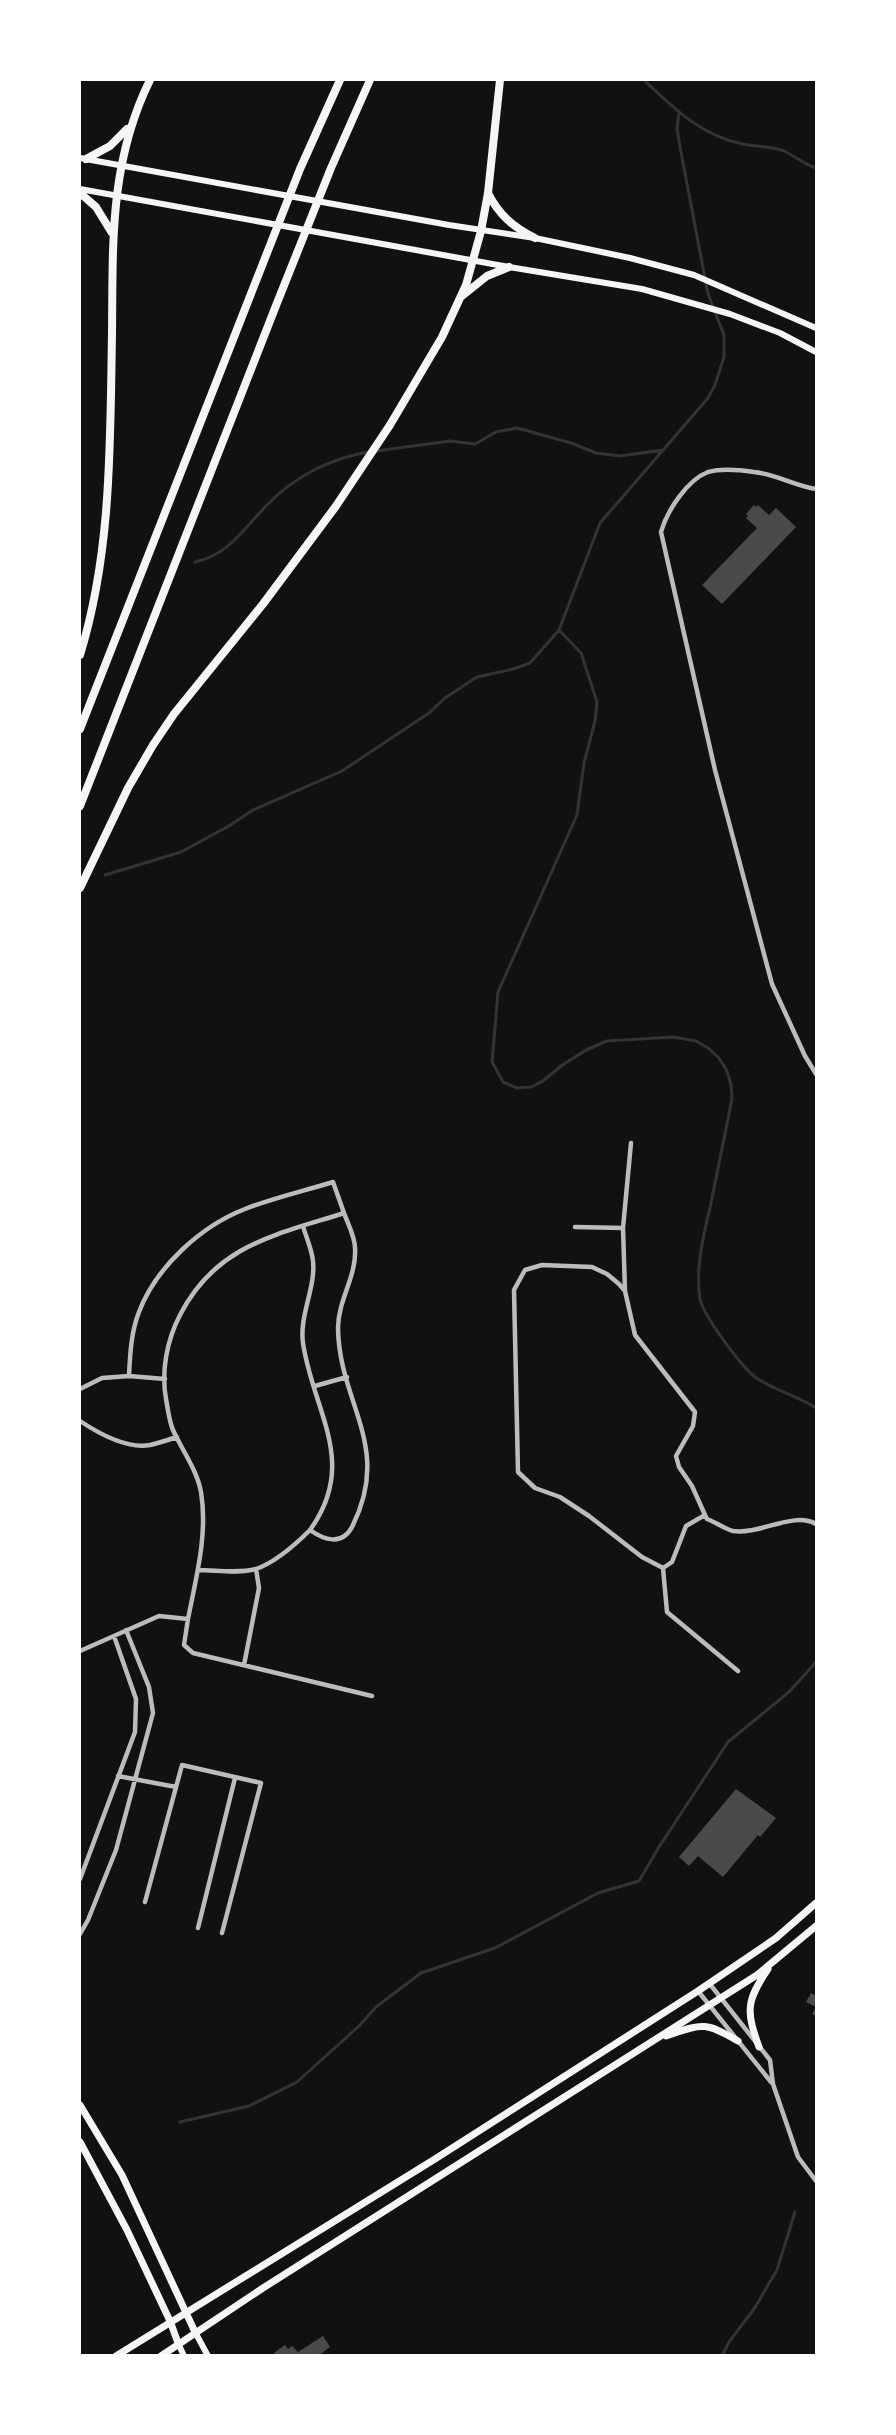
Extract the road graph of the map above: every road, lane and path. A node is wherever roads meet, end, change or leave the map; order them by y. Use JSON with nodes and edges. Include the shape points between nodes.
{"nodes":[{"id":1,"x":150,"y":80,"type":"edge"},
{"id":2,"x":340,"y":80,"type":"edge"},
{"id":3,"x":370,"y":80,"type":"edge"},
{"id":4,"x":500,"y":80,"type":"edge"},
{"id":5,"x":130,"y":125,"type":"junction"},
{"id":6,"x":83,"y":159,"type":"edge"},
{"id":7,"x":121,"y":166,"type":"junction"},
{"id":8,"x":80,"y":191,"type":"edge"},
{"id":9,"x":489,"y":193,"type":"junction"},
{"id":10,"x":116,"y":197,"type":"junction"},
{"id":11,"x":481,"y":231,"type":"junction"},
{"id":12,"x":113,"y":234,"type":"junction"},
{"id":13,"x":535,"y":238,"type":"junction"},
{"id":14,"x":471,"y":260,"type":"junction"},
{"id":15,"x":509,"y":267,"type":"junction"},
{"id":16,"x":461,"y":297,"type":"junction"},
{"id":17,"x":816,"y":328,"type":"edge"},
{"id":18,"x":816,"y":352,"type":"edge"},
{"id":19,"x":816,"y":489,"type":"edge"},
{"id":20,"x":80,"y":655,"type":"edge"},
{"id":21,"x":80,"y":729,"type":"edge"},
{"id":22,"x":80,"y":806,"type":"edge"},
{"id":23,"x":80,"y":888,"type":"edge"},
{"id":24,"x":816,"y":1074,"type":"edge"},
{"id":25,"x":631,"y":1143,"type":"dead end"},
{"id":26,"x":344,"y":1213,"type":"junction"},
{"id":27,"x":303,"y":1226,"type":"junction"},
{"id":28,"x":575,"y":1227,"type":"dead end"},
{"id":29,"x":623,"y":1228,"type":"junction"},
{"id":30,"x":625,"y":1291,"type":"junction"},
{"id":31,"x":129,"y":1376,"type":"junction"},
{"id":32,"x":347,"y":1377,"type":"junction"},
{"id":33,"x":165,"y":1379,"type":"junction"},
{"id":34,"x":315,"y":1386,"type":"junction"},
{"id":35,"x":80,"y":1389,"type":"edge"},
{"id":36,"x":80,"y":1421,"type":"edge"},
{"id":37,"x":177,"y":1437,"type":"junction"},
{"id":38,"x":706,"y":1517,"type":"junction"},
{"id":39,"x":816,"y":1524,"type":"edge"},
{"id":40,"x":310,"y":1530,"type":"junction"},
{"id":41,"x":663,"y":1568,"type":"junction"},
{"id":42,"x":256,"y":1569,"type":"junction"},
{"id":43,"x":198,"y":1570,"type":"junction"},
{"id":44,"x":188,"y":1619,"type":"junction"},
{"id":45,"x":126,"y":1630,"type":"junction"},
{"id":46,"x":114,"y":1636,"type":"junction"},
{"id":47,"x":80,"y":1651,"type":"edge"},
{"id":48,"x":244,"y":1665,"type":"junction"},
{"id":49,"x":738,"y":1671,"type":"dead end"},
{"id":50,"x":372,"y":1696,"type":"dead end"},
{"id":51,"x":118,"y":1776,"type":"junction"},
{"id":52,"x":235,"y":1778,"type":"junction"},
{"id":53,"x":136,"y":1779,"type":"junction"},
{"id":54,"x":176,"y":1787,"type":"junction"},
{"id":55,"x":80,"y":1879,"type":"edge"},
{"id":56,"x":146,"y":1902,"type":"dead end"},
{"id":57,"x":816,"y":1903,"type":"edge"},
{"id":58,"x":816,"y":1926,"type":"edge"},
{"id":59,"x":198,"y":1928,"type":"dead end"},
{"id":60,"x":222,"y":1933,"type":"dead end"},
{"id":61,"x":80,"y":1934,"type":"edge"},
{"id":62,"x":773,"y":1962,"type":"junction"},
{"id":63,"x":709,"y":1983,"type":"junction"},
{"id":64,"x":698,"y":1991,"type":"junction"},
{"id":65,"x":721,"y":1997,"type":"junction"},
{"id":66,"x":709,"y":2005,"type":"junction"},
{"id":67,"x":655,"y":2040,"type":"junction"},
{"id":68,"x":738,"y":2041,"type":"junction"},
{"id":69,"x":759,"y":2047,"type":"junction"},
{"id":70,"x":772,"y":2084,"type":"junction"},
{"id":71,"x":80,"y":2105,"type":"edge"},
{"id":72,"x":80,"y":2142,"type":"edge"},
{"id":73,"x":816,"y":2181,"type":"edge"},
{"id":74,"x":185,"y":2312,"type":"junction"},
{"id":75,"x":170,"y":2321,"type":"junction"},
{"id":76,"x":195,"y":2332,"type":"junction"},
{"id":77,"x":178,"y":2343,"type":"junction"},
{"id":78,"x":116,"y":2355,"type":"edge"},
{"id":79,"x":161,"y":2355,"type":"edge"},
{"id":80,"x":184,"y":2355,"type":"edge"},
{"id":81,"x":208,"y":2355,"type":"edge"}],
"edges":[{"from":1,"to":5,"type":"highway"},
{"from":2,"to":21,"type":"highway","via":[[300,169]]},
{"from":3,"to":22,"type":"highway","via":[[277,303]]},
{"from":4,"to":9,"type":"highway"},
{"from":5,"to":6,"type":"highway","via":[[110,146]]},
{"from":5,"to":7,"type":"highway"},
{"from":6,"to":7,"type":"main road"},
{"from":7,"to":10,"type":"highway"},
{"from":7,"to":11,"type":"main road"},
{"from":8,"to":10,"type":"main road"},
{"from":8,"to":12,"type":"highway","via":[[102,213]]},
{"from":9,"to":11,"type":"highway"},
{"from":9,"to":13,"type":"highway","via":[[507,220]]},
{"from":10,"to":12,"type":"highway"},
{"from":10,"to":14,"type":"main road"},
{"from":11,"to":13,"type":"main road"},
{"from":11,"to":14,"type":"highway"},
{"from":12,"to":20,"type":"highway","via":[[108,489],[100,569]]},
{"from":13,"to":17,"type":"main road","via":[[694,275]]},
{"from":14,"to":15,"type":"main road"},
{"from":14,"to":16,"type":"highway"},
{"from":15,"to":16,"type":"highway","via":[[487,276]]},
{"from":15,"to":18,"type":"main road","via":[[667,295],[780,333]]},
{"from":16,"to":23,"type":"highway","via":[[430,360],[336,506],[153,745]]},
{"from":19,"to":24,"type":"street","via":[[755,472],[707,473],[680,495],[664,519],[661,532],[715,770],[772,984]]},
{"from":25,"to":29,"type":"street"},
{"from":26,"to":27,"type":"street"},
{"from":26,"to":31,"type":"street","via":[[333,1182],[245,1209],[198,1237],[152,1285],[138,1313]]},
{"from":26,"to":32,"type":"street","via":[[355,1246],[353,1273],[340,1308],[338,1329]]},
{"from":27,"to":33,"type":"street","via":[[262,1239],[228,1257],[204,1278],[173,1329],[165,1360]]},
{"from":27,"to":34,"type":"street","via":[[313,1262],[303,1342]]},
{"from":28,"to":29,"type":"street"},
{"from":29,"to":30,"type":"street"},
{"from":30,"to":38,"type":"street","via":[[635,1335],[695,1412],[693,1426],[676,1456]]},
{"from":30,"to":41,"type":"street","via":[[607,1274],[592,1267],[542,1265],[525,1270],[514,1290],[518,1472],[535,1488],[570,1504]]},
{"from":31,"to":33,"type":"street"},
{"from":31,"to":35,"type":"street","via":[[102,1378]]},
{"from":32,"to":34,"type":"street"},
{"from":32,"to":40,"type":"street","via":[[369,1462],[365,1497],[350,1532],[337,1540],[323,1539]]},
{"from":33,"to":37,"type":"street","via":[[165,1396]]},
{"from":34,"to":40,"type":"street","via":[[331,1448],[333,1473],[321,1514]]},
{"from":36,"to":37,"type":"street","via":[[132,1445]]},
{"from":37,"to":43,"type":"street","via":[[201,1491],[203,1525]]},
{"from":38,"to":39,"type":"street","via":[[732,1531],[763,1529],[791,1520]]},
{"from":38,"to":41,"type":"street","via":[[686,1526],[672,1562]]},
{"from":40,"to":42,"type":"street","via":[[293,1548]]},
{"from":41,"to":49,"type":"street","via":[[667,1612]]},
{"from":42,"to":43,"type":"street"},
{"from":42,"to":48,"type":"street","via":[[259,1588]]},
{"from":43,"to":44,"type":"street"},
{"from":44,"to":45,"type":"street","via":[[159,1616]]},
{"from":44,"to":48,"type":"street","via":[[184,1645],[193,1653]]},
{"from":45,"to":46,"type":"street"},
{"from":45,"to":53,"type":"street","via":[[149,1687],[153,1713]]},
{"from":46,"to":47,"type":"street"},
{"from":46,"to":51,"type":"street","via":[[136,1699],[135,1732]]},
{"from":48,"to":50,"type":"street"},
{"from":51,"to":53,"type":"street"},
{"from":51,"to":55,"type":"street"},
{"from":52,"to":54,"type":"street","via":[[182,1766]]},
{"from":52,"to":59,"type":"street"},
{"from":52,"to":60,"type":"street","via":[[261,1783]]},
{"from":53,"to":54,"type":"street"},
{"from":53,"to":61,"type":"street","via":[[116,1850]]},
{"from":54,"to":56,"type":"street"},
{"from":57,"to":63,"type":"main road","via":[[776,1938]]},
{"from":58,"to":62,"type":"main road"},
{"from":62,"to":65,"type":"main road"},
{"from":62,"to":69,"type":"main road","via":[[750,2002],[749,2020]]},
{"from":63,"to":64,"type":"main road"},
{"from":63,"to":65,"type":"street"},
{"from":64,"to":66,"type":"street"},
{"from":64,"to":74,"type":"main road"},
{"from":65,"to":66,"type":"main road"},
{"from":65,"to":69,"type":"street"},
{"from":66,"to":67,"type":"main road"},
{"from":66,"to":68,"type":"street"},
{"from":67,"to":68,"type":"main road","via":[[700,2025],[715,2028]]},
{"from":67,"to":76,"type":"main road"},
{"from":68,"to":70,"type":"street"},
{"from":69,"to":70,"type":"street","via":[[770,2060]]},
{"from":70,"to":73,"type":"street","via":[[798,2157]]},
{"from":71,"to":74,"type":"main road","via":[[122,2175]]},
{"from":72,"to":75,"type":"main road"},
{"from":74,"to":75,"type":"main road"},
{"from":74,"to":76,"type":"main road"},
{"from":75,"to":77,"type":"main road"},
{"from":75,"to":78,"type":"main road"},
{"from":76,"to":77,"type":"main road"},
{"from":76,"to":81,"type":"main road"},
{"from":77,"to":79,"type":"main road"},
{"from":77,"to":80,"type":"main road"}]}
